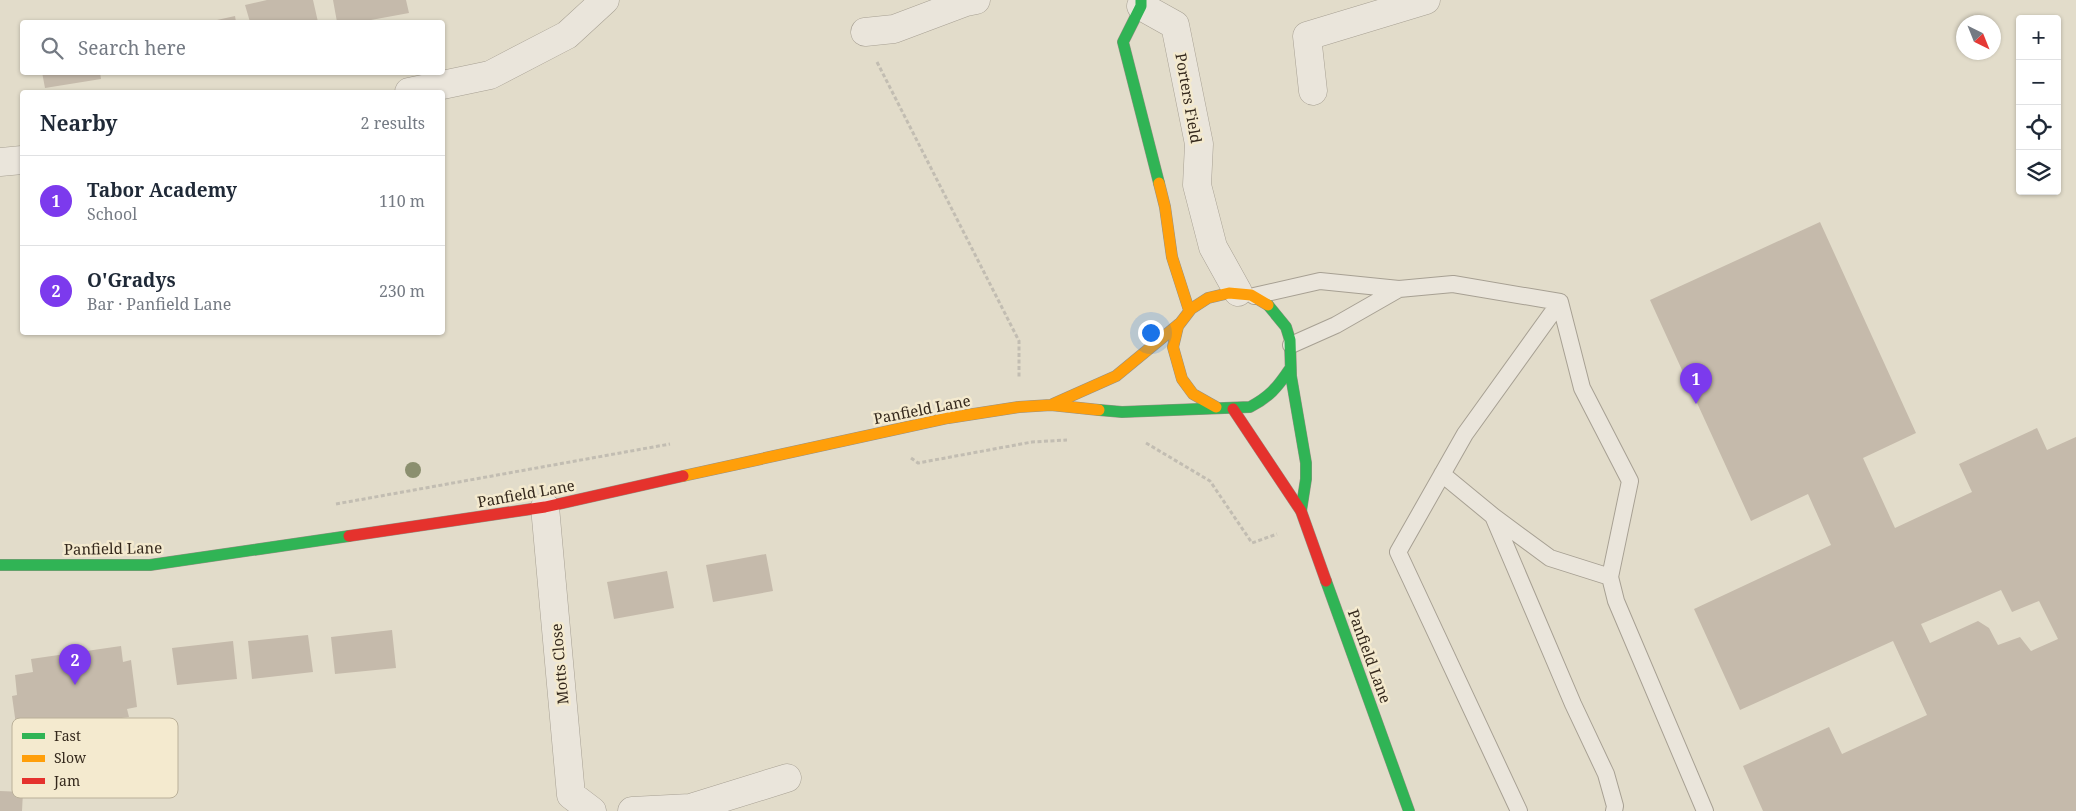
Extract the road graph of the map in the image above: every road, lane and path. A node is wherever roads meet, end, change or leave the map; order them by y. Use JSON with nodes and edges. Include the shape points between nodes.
{"nodes":[{"id":1,"x":605,"y":0,"type":"edge"},
{"id":2,"x":1426,"y":0,"type":"edge"},
{"id":3,"x":970,"y":1,"type":"edge"},
{"id":4,"x":1141,"y":3,"type":"edge"},
{"id":5,"x":865,"y":32,"type":"joint"},
{"id":6,"x":419,"y":90,"type":"edge"},
{"id":7,"x":1313,"y":91,"type":"dead end"},
{"id":8,"x":20,"y":160,"type":"edge"},
{"id":9,"x":0,"y":162,"type":"edge"},
{"id":10,"x":1399,"y":289,"type":"junction"},
{"id":11,"x":1246,"y":294,"type":"junction"},
{"id":12,"x":1560,"y":302,"type":"junction"},
{"id":13,"x":1189,"y":310,"type":"junction"},
{"id":14,"x":1179,"y":324,"type":"junction"},
{"id":15,"x":1291,"y":344,"type":"junction"},
{"id":16,"x":1289,"y":370,"type":"junction"},
{"id":17,"x":1051,"y":404,"type":"junction"},
{"id":18,"x":1020,"y":407,"type":"junction"},
{"id":19,"x":1216,"y":408,"type":"junction"},
{"id":20,"x":1233,"y":409,"type":"junction"},
{"id":21,"x":873,"y":433,"type":"junction"},
{"id":22,"x":1069,"y":440,"type":"dead end"},
{"id":23,"x":1142,"y":441,"type":"dead end"},
{"id":24,"x":678,"y":443,"type":"dead end"},
{"id":25,"x":1442,"y":474,"type":"junction"},
{"id":26,"x":332,"y":504,"type":"dead end"},
{"id":27,"x":545,"y":507,"type":"junction"},
{"id":28,"x":1301,"y":511,"type":"junction"},
{"id":29,"x":1493,"y":516,"type":"junction"},
{"id":30,"x":1306,"y":524,"type":"junction"},
{"id":31,"x":0,"y":565,"type":"edge"},
{"id":32,"x":1610,"y":577,"type":"junction"},
{"id":33,"x":787,"y":778,"type":"dead end"},
{"id":34,"x":592,"y":811,"type":"edge"},
{"id":35,"x":632,"y":811,"type":"edge"},
{"id":36,"x":1409,"y":811,"type":"edge"},
{"id":37,"x":1519,"y":811,"type":"edge"},
{"id":38,"x":1614,"y":811,"type":"edge"},
{"id":39,"x":1705,"y":811,"type":"edge"}],
"edges":[{"from":1,"to":6,"type":"street","via":[[567,36],[490,75]]},
{"from":2,"to":7,"type":"street","via":[[1307,36]]},
{"from":3,"to":5,"type":"street","via":[[894,29]]},
{"from":4,"to":11,"type":"street","name":"Porters Field","via":[[1175,25],[1199,144],[1197,185],[1214,246]]},
{"from":4,"to":13,"type":"street","name":"Porters Field","via":[[1123,42],[1165,207],[1172,257]]},
{"from":5,"to":18,"type":"path","via":[[1019,341]]},
{"from":8,"to":9,"type":"street"},
{"from":10,"to":11,"type":"lane","via":[[1320,281]]},
{"from":10,"to":12,"type":"lane","via":[[1453,284]]},
{"from":10,"to":15,"type":"lane","via":[[1336,325]]},
{"from":11,"to":13,"type":"street","name":"Panfield Lane","via":[[1222,293],[1204,298]]},
{"from":11,"to":15,"type":"street","name":"Panfield Lane","via":[[1268,304],[1279,315]]},
{"from":12,"to":25,"type":"lane","via":[[1465,434]]},
{"from":12,"to":32,"type":"lane","via":[[1582,388],[1630,481]]},
{"from":13,"to":14,"type":"street","name":"Panfield Lane"},
{"from":14,"to":17,"type":"street","name":"Panfield Lane","via":[[1116,376]]},
{"from":14,"to":19,"type":"street","name":"Panfield Lane","via":[[1174,360],[1187,389]]},
{"from":15,"to":16,"type":"street","name":"Panfield Lane"},
{"from":16,"to":20,"type":"street","name":"Panfield Lane","via":[[1266,399],[1250,407]]},
{"from":16,"to":28,"type":"street","name":"Panfield Lane","via":[[1306,474]]},
{"from":17,"to":18,"type":"street","name":"Panfield Lane"},
{"from":17,"to":19,"type":"street","name":"Panfield Lane","via":[[1122,412]]},
{"from":18,"to":21,"type":"street","name":"Panfield Lane"},
{"from":19,"to":20,"type":"street","name":"Panfield Lane"},
{"from":20,"to":28,"type":"street","name":"Panfield Lane"},
{"from":21,"to":22,"type":"path","via":[[918,463],[1032,442]]},
{"from":21,"to":27,"type":"street","name":"Panfield Lane"},
{"from":23,"to":30,"type":"path","via":[[1210,481],[1252,543]]},
{"from":24,"to":26,"type":"path"},
{"from":25,"to":29,"type":"lane"},
{"from":25,"to":37,"type":"lane","via":[[1398,552]]},
{"from":27,"to":31,"type":"street","name":"Panfield Lane","via":[[150,565]]},
{"from":27,"to":34,"type":"street","name":"Motts Close","via":[[571,795]]},
{"from":28,"to":30,"type":"street","name":"Panfield Lane"},
{"from":29,"to":32,"type":"lane","via":[[1550,558]]},
{"from":29,"to":38,"type":"lane","via":[[1606,774]]},
{"from":30,"to":36,"type":"street","name":"Panfield Lane"},
{"from":32,"to":39,"type":"lane","via":[[1616,601]]},
{"from":33,"to":35,"type":"street","via":[[690,808]]}]}
